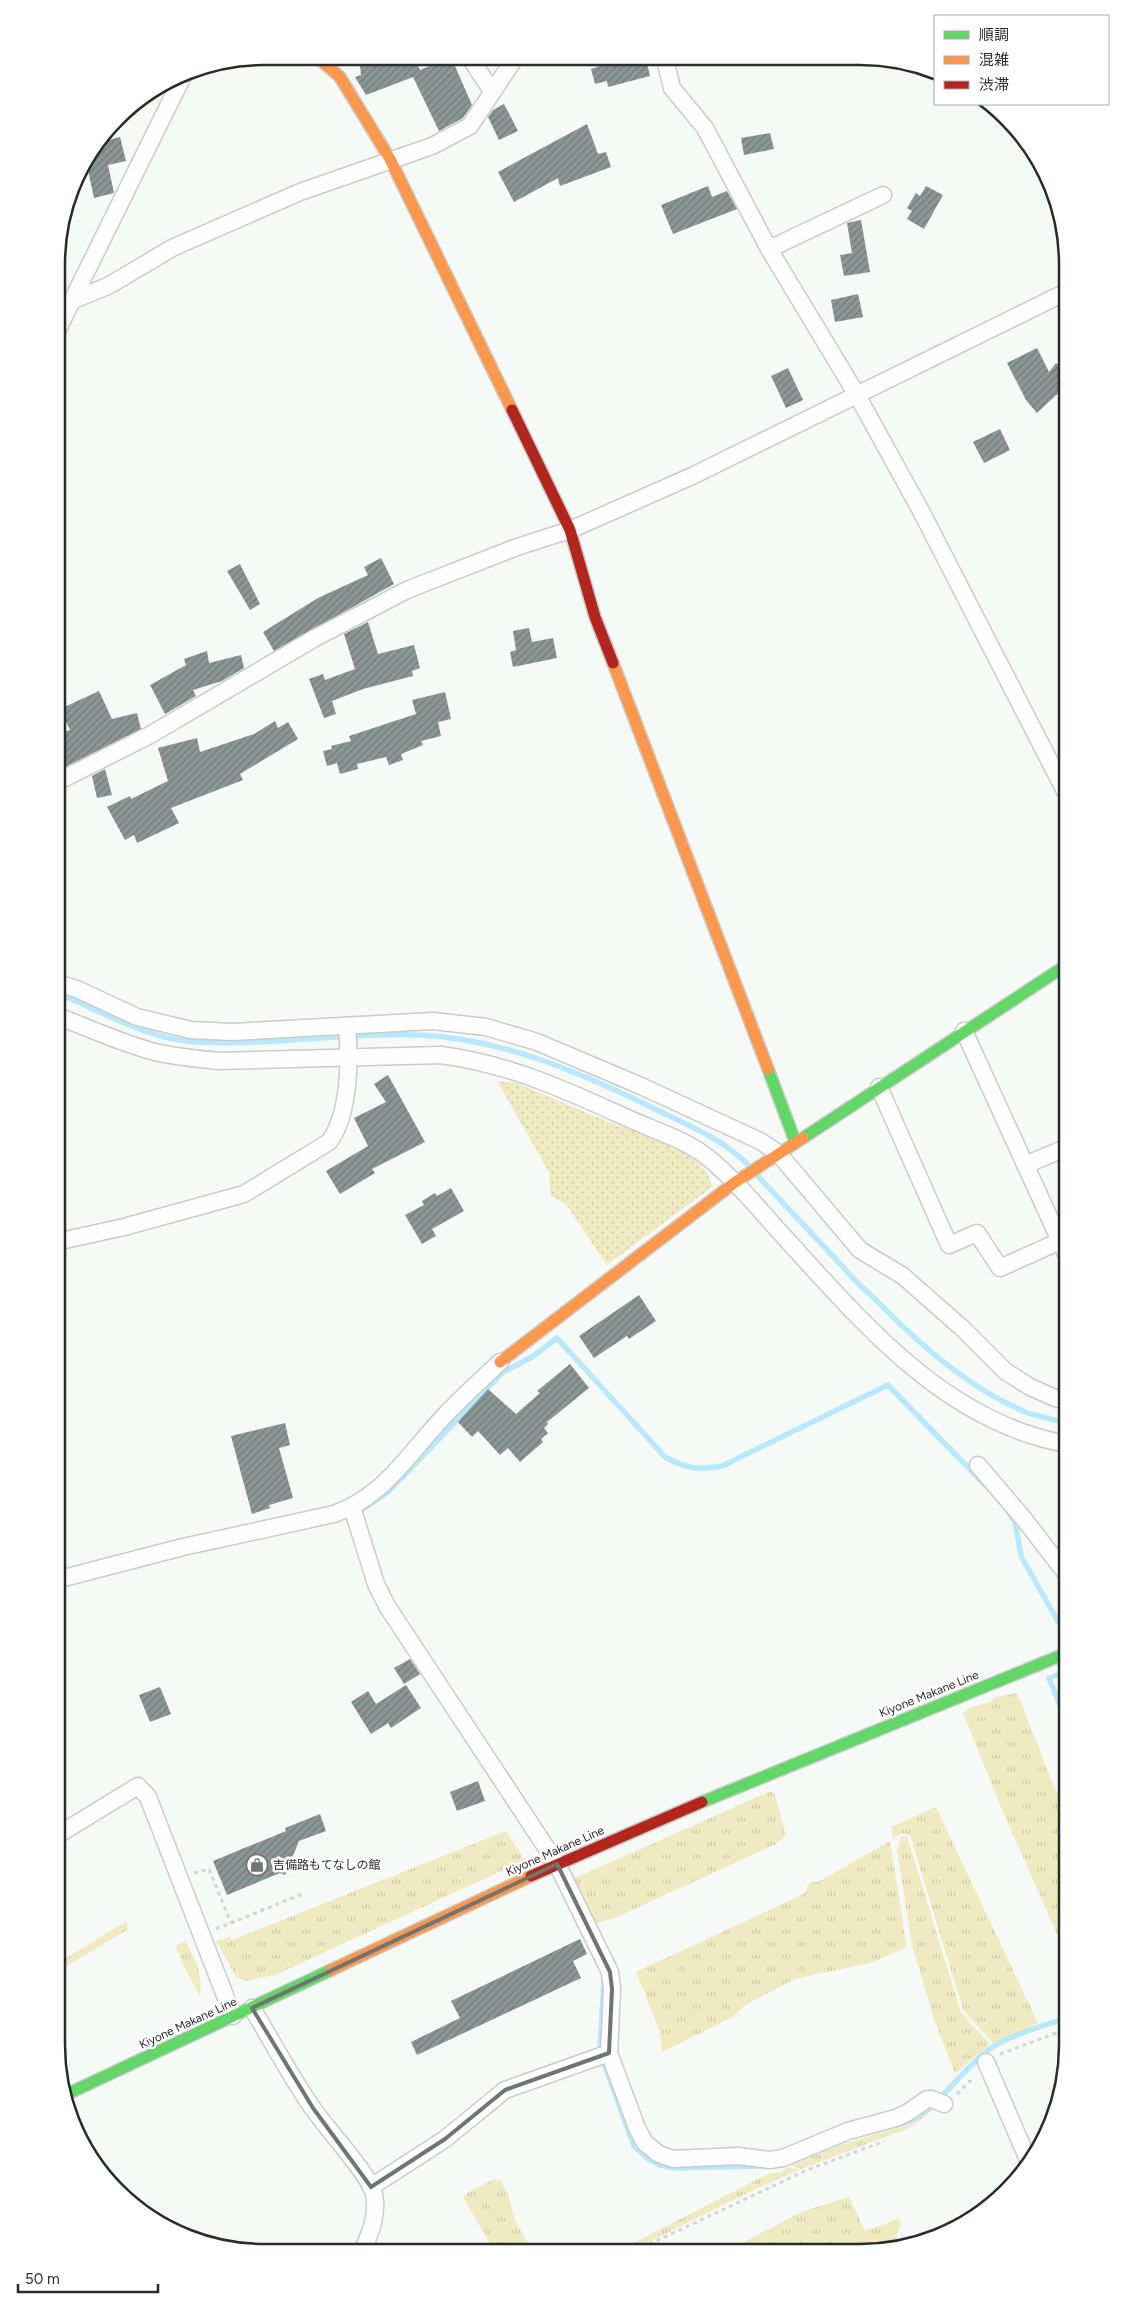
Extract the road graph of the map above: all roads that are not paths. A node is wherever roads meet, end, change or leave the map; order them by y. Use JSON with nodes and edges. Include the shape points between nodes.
{"nodes":[{"id":1,"x":326,"y":65,"type":"edge"},
{"id":2,"x":475,"y":65,"type":"edge"},
{"id":3,"x":510,"y":65,"type":"edge"},
{"id":4,"x":666,"y":65,"type":"edge"},
{"id":5,"x":179,"y":85,"type":"edge"},
{"id":6,"x":492,"y":91,"type":"junction"},
{"id":7,"x":390,"y":159,"type":"junction"},
{"id":8,"x":882,"y":195,"type":"dead end"},
{"id":9,"x":769,"y":249,"type":"junction"},
{"id":10,"x":1059,"y":295,"type":"edge"},
{"id":11,"x":71,"y":301,"type":"junction"},
{"id":12,"x":65,"y":314,"type":"edge"},
{"id":13,"x":857,"y":395,"type":"junction"},
{"id":14,"x":570,"y":530,"type":"junction"},
{"id":15,"x":65,"y":778,"type":"edge"},
{"id":16,"x":1059,"y":779,"type":"edge"},
{"id":17,"x":1059,"y":970,"type":"edge"},
{"id":18,"x":65,"y":986,"type":"edge"},
{"id":19,"x":65,"y":1019,"type":"edge"},
{"id":20,"x":964,"y":1031,"type":"junction"},
{"id":21,"x":348,"y":1039,"type":"junction"},
{"id":22,"x":879,"y":1086,"type":"junction"},
{"id":23,"x":795,"y":1141,"type":"junction"},
{"id":24,"x":1059,"y":1151,"type":"edge"},
{"id":25,"x":772,"y":1157,"type":"junction"},
{"id":26,"x":1025,"y":1165,"type":"junction"},
{"id":27,"x":739,"y":1179,"type":"junction"},
{"id":28,"x":1059,"y":1236,"type":"edge"},
{"id":29,"x":65,"y":1240,"type":"edge"},
{"id":30,"x":1059,"y":1251,"type":"edge"},
{"id":31,"x":500,"y":1362,"type":"joint"},
{"id":32,"x":1059,"y":1399,"type":"edge"},
{"id":33,"x":1059,"y":1442,"type":"edge"},
{"id":34,"x":978,"y":1465,"type":"dead end"},
{"id":35,"x":352,"y":1507,"type":"junction"},
{"id":36,"x":1059,"y":1566,"type":"edge"},
{"id":37,"x":65,"y":1578,"type":"edge"},
{"id":38,"x":1059,"y":1656,"type":"edge"},
{"id":39,"x":65,"y":1831,"type":"edge"},
{"id":40,"x":557,"y":1864,"type":"junction"},
{"id":41,"x":252,"y":2008,"type":"junction"},
{"id":42,"x":233,"y":2016,"type":"junction"},
{"id":43,"x":604,"y":2055,"type":"junction"},
{"id":44,"x":986,"y":2062,"type":"dead end"},
{"id":45,"x":71,"y":2092,"type":"edge"},
{"id":46,"x":938,"y":2101,"type":"dead end"},
{"id":47,"x":1026,"y":2155,"type":"edge"},
{"id":48,"x":370,"y":2187,"type":"junction"},
{"id":49,"x":365,"y":2244,"type":"edge"}],
"edges":[{"from":1,"to":7,"type":"street","via":[[340,77]]},
{"from":2,"to":6,"type":"street"},
{"from":3,"to":6,"type":"street"},
{"from":4,"to":9,"type":"street","via":[[672,88],[704,128]]},
{"from":5,"to":11,"type":"street"},
{"from":6,"to":7,"type":"street","via":[[470,126],[432,146]]},
{"from":7,"to":11,"type":"street","via":[[300,192],[172,248],[108,286]]},
{"from":7,"to":14,"type":"street"},
{"from":8,"to":9,"type":"street"},
{"from":9,"to":13,"type":"street"},
{"from":10,"to":13,"type":"street"},
{"from":11,"to":12,"type":"street"},
{"from":13,"to":14,"type":"street","via":[[692,476]]},
{"from":13,"to":16,"type":"street","via":[[922,511]]},
{"from":14,"to":15,"type":"street","via":[[516,547],[407,590],[315,638],[150,735]]},
{"from":14,"to":23,"type":"street","via":[[595,617]]},
{"from":17,"to":20,"type":"street"},
{"from":18,"to":21,"type":"street","via":[[137,1017],[192,1030]]},
{"from":19,"to":21,"type":"street","via":[[155,1052],[219,1061]]},
{"from":20,"to":22,"type":"street"},
{"from":20,"to":26,"type":"street"},
{"from":21,"to":25,"type":"street","via":[[433,1021],[509,1033],[642,1086],[760,1141]]},
{"from":21,"to":27,"type":"street","via":[[477,1060],[522,1073],[683,1143]]},
{"from":21,"to":29,"type":"street","via":[[342,1112],[337,1131],[329,1142],[244,1194]]},
{"from":22,"to":23,"type":"street"},
{"from":22,"to":30,"type":"street","via":[[949,1245],[977,1233],[1000,1268]]},
{"from":23,"to":25,"type":"street"},
{"from":24,"to":26,"type":"street"},
{"from":25,"to":27,"type":"street"},
{"from":25,"to":32,"type":"street","via":[[860,1250],[903,1276],[1005,1371],[1030,1387]]},
{"from":26,"to":28,"type":"street"},
{"from":27,"to":31,"type":"street"},
{"from":27,"to":33,"type":"street","via":[[855,1313],[912,1367],[968,1407],[999,1424]]},
{"from":31,"to":35,"type":"street","via":[[447,1413],[380,1488]]},
{"from":34,"to":36,"type":"street"},
{"from":35,"to":37,"type":"street"},
{"from":35,"to":40,"type":"street","via":[[376,1584],[387,1606]]},
{"from":38,"to":40,"type":"street","name":"Kiyone Makane Line"},
{"from":39,"to":42,"type":"street","via":[[138,1786],[148,1797]]},
{"from":40,"to":41,"type":"street","name":"Kiyone Makane Line"},
{"from":40,"to":43,"type":"street","via":[[610,1972],[612,1989]]},
{"from":41,"to":42,"type":"street","name":"Kiyone Makane Line"},
{"from":41,"to":48,"type":"street","via":[[313,2108]]},
{"from":42,"to":45,"type":"street","name":"Kiyone Makane Line"},
{"from":43,"to":46,"type":"street","via":[[645,2144],[673,2159],[783,2158],[848,2131],[896,2118],[927,2099]]},
{"from":43,"to":48,"type":"street","via":[[505,2090],[445,2139]]},
{"from":44,"to":47,"type":"street"},
{"from":48,"to":49,"type":"street","via":[[375,2207],[374,2223]]}]}
